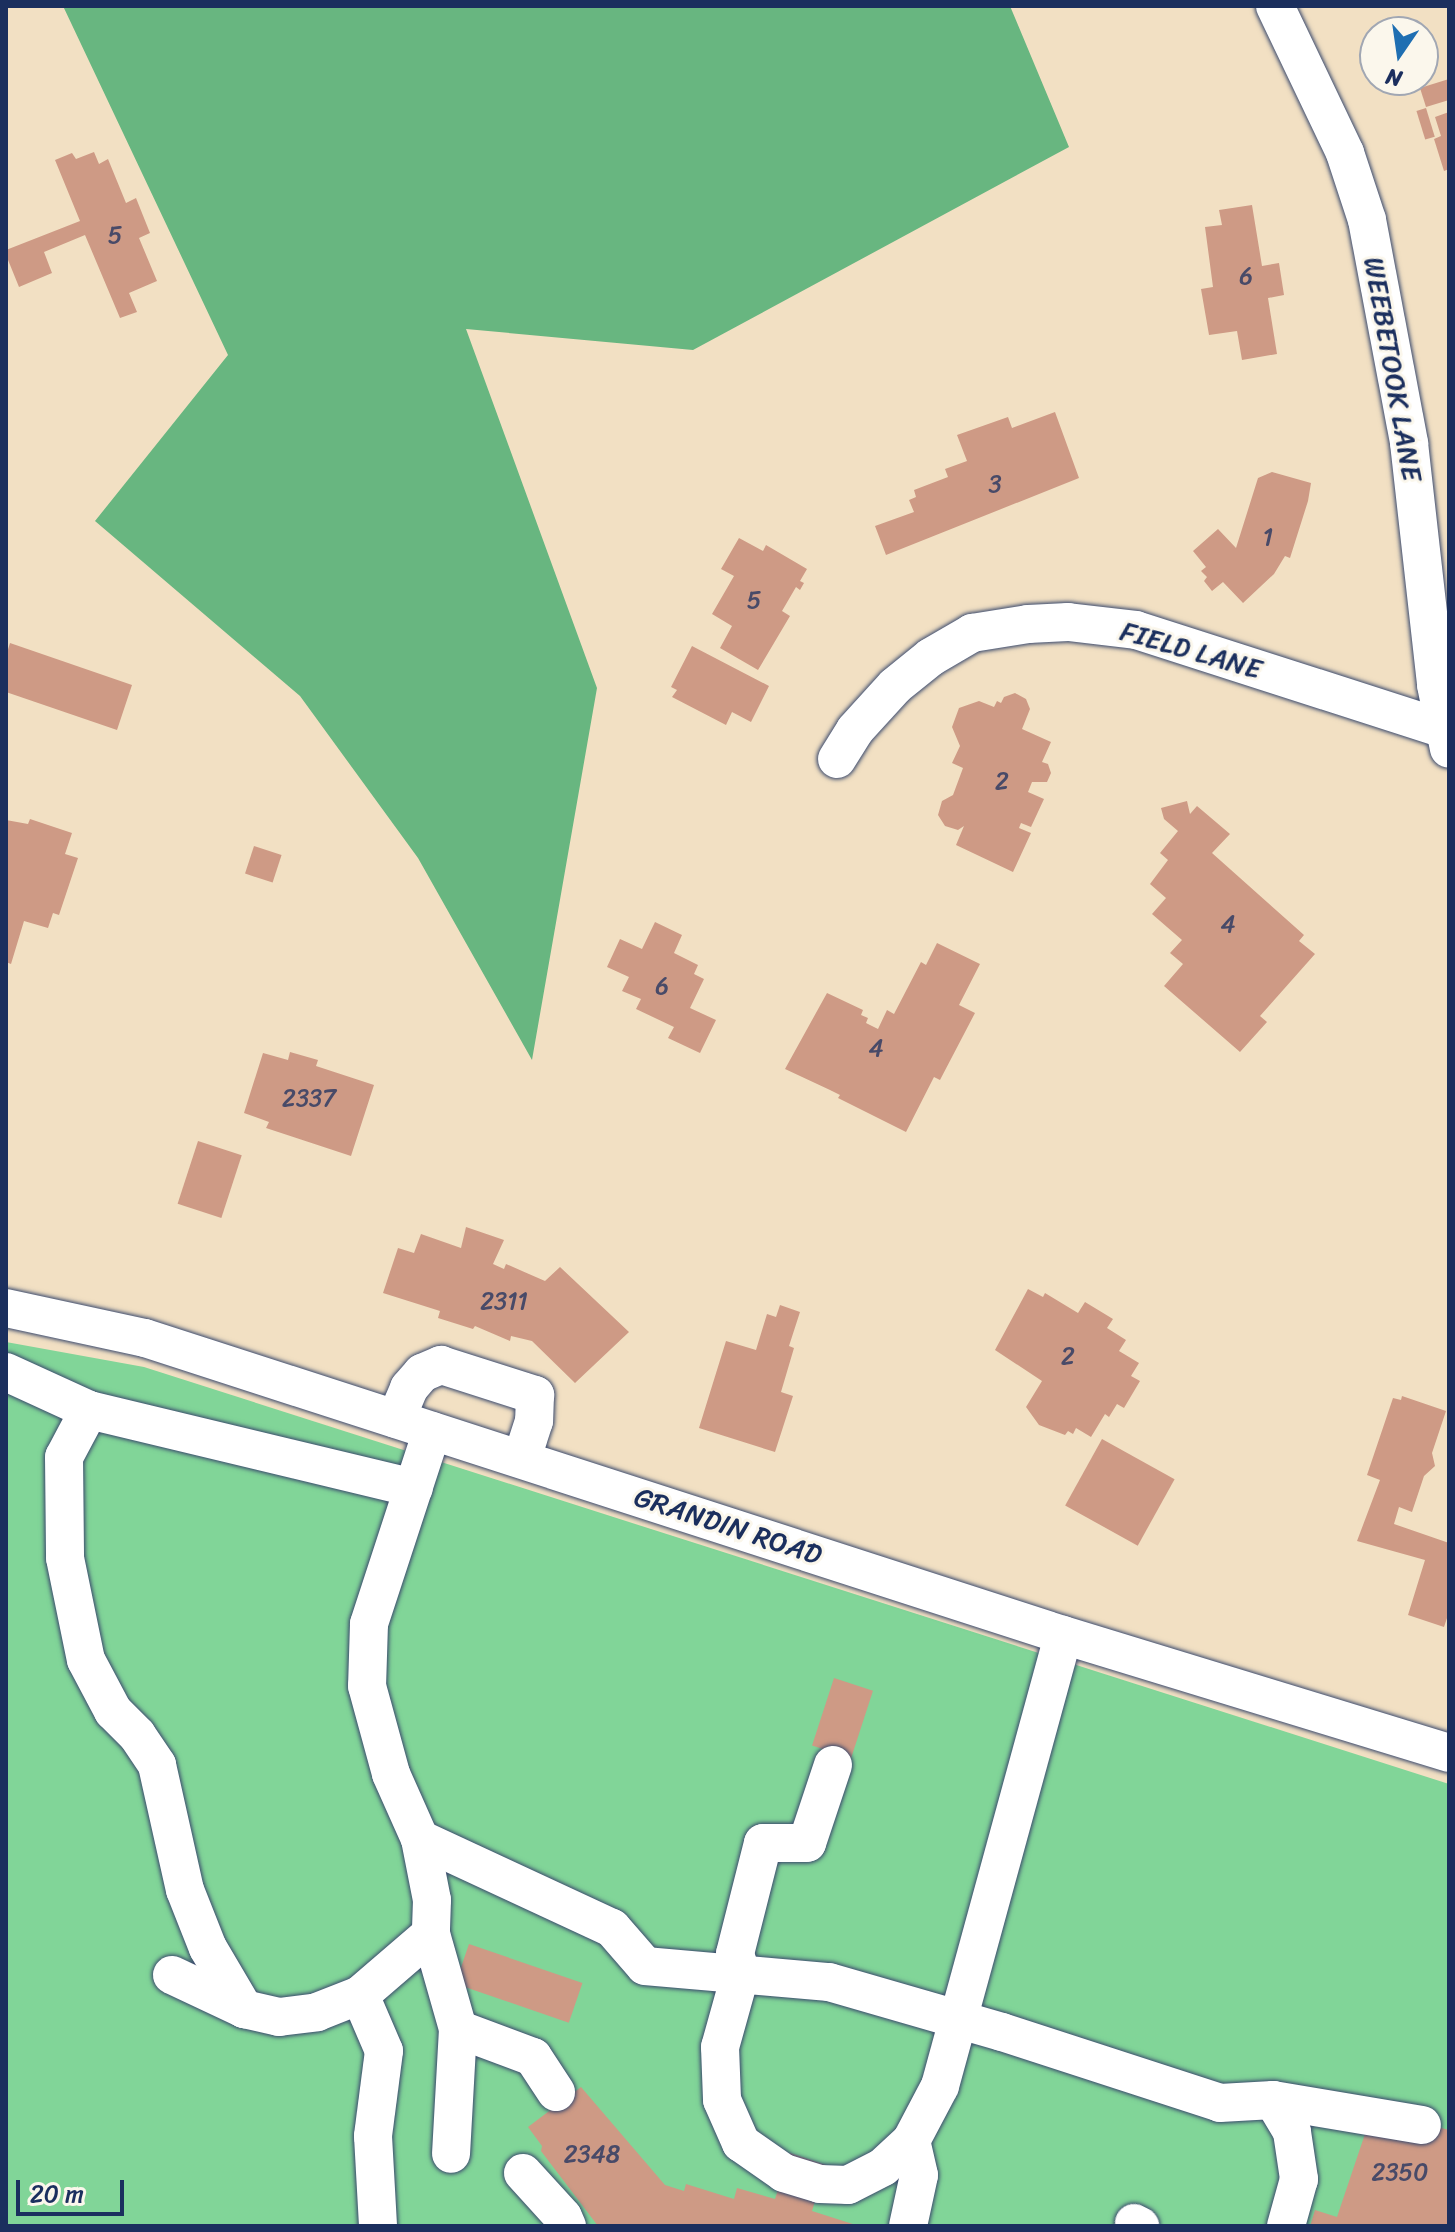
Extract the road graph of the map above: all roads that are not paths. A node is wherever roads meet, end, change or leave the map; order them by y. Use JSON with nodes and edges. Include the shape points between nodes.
{"nodes":[{"id":1,"x":1275,"y":6,"type":"edge"},
{"id":2,"x":1447,"y":739,"type":"edge"},
{"id":3,"x":837,"y":759,"type":"dead end"},
{"id":4,"x":6,"y":1308,"type":"edge"},
{"id":5,"x":6,"y":1372,"type":"edge"},
{"id":6,"x":89,"y":1410,"type":"junction"},
{"id":7,"x":396,"y":1419,"type":"junction"},
{"id":8,"x":432,"y":1431,"type":"junction"},
{"id":9,"x":522,"y":1459,"type":"junction"},
{"id":10,"x":414,"y":1488,"type":"junction"},
{"id":11,"x":1063,"y":1635,"type":"junction"},
{"id":12,"x":1449,"y":1753,"type":"edge"},
{"id":13,"x":833,"y":1765,"type":"dead end"},
{"id":14,"x":420,"y":1839,"type":"junction"},
{"id":15,"x":431,"y":1934,"type":"junction"},
{"id":16,"x":741,"y":1972,"type":"junction"},
{"id":17,"x":172,"y":1975,"type":"dead end"},
{"id":18,"x":360,"y":1995,"type":"junction"},
{"id":19,"x":244,"y":2009,"type":"junction"},
{"id":20,"x":955,"y":2021,"type":"junction"},
{"id":21,"x":458,"y":2029,"type":"junction"},
{"id":22,"x":556,"y":2092,"type":"dead end"},
{"id":23,"x":1273,"y":2100,"type":"junction"},
{"id":24,"x":1422,"y":2125,"type":"dead end"},
{"id":25,"x":911,"y":2141,"type":"junction"},
{"id":26,"x":451,"y":2154,"type":"dead end"},
{"id":27,"x":523,"y":2173,"type":"dead end"},
{"id":28,"x":913,"y":2225,"type":"edge"},
{"id":29,"x":378,"y":2226,"type":"edge"},
{"id":30,"x":567,"y":2226,"type":"edge"},
{"id":31,"x":1286,"y":2226,"type":"edge"}],
"edges":[{"from":1,"to":2,"type":"street","name":"WEEBETOOK LANE","via":[[1345,153],[1367,220],[1409,443],[1431,646]]},
{"from":2,"to":3,"type":"street","name":"FIELD LANE","via":[[1136,630],[1068,622],[972,633],[931,657],[895,686]]},
{"from":4,"to":7,"type":"street","name":"GRANDIN ROAD","via":[[145,1338]]},
{"from":5,"to":6,"type":"street"},
{"from":6,"to":10,"type":"street"},
{"from":6,"to":19,"type":"street","via":[[64,1457],[65,1558],[86,1660],[113,1711],[157,1765],[185,1890],[208,1948]]},
{"from":7,"to":8,"type":"street","name":"GRANDIN ROAD"},
{"from":7,"to":9,"type":"street","via":[[415,1381],[441,1365],[535,1395],[534,1421]]},
{"from":8,"to":9,"type":"street","name":"GRANDIN ROAD"},
{"from":8,"to":10,"type":"street"},
{"from":9,"to":11,"type":"street","name":"GRANDIN ROAD"},
{"from":10,"to":14,"type":"street","via":[[369,1624],[367,1686],[391,1774]]},
{"from":11,"to":12,"type":"street","name":"GRANDIN ROAD"},
{"from":11,"to":20,"type":"street"},
{"from":13,"to":16,"type":"street","via":[[807,1843],[763,1843],[735,1954]]},
{"from":14,"to":15,"type":"street","via":[[432,1900]]},
{"from":14,"to":16,"type":"street","via":[[612,1928],[645,1966]]},
{"from":15,"to":18,"type":"street"},
{"from":15,"to":21,"type":"street"},
{"from":16,"to":20,"type":"street","via":[[829,1982]]},
{"from":16,"to":25,"type":"street","via":[[720,2047],[722,2100],[741,2143],[784,2173],[820,2184],[848,2185],[883,2167]]},
{"from":17,"to":19,"type":"street"},
{"from":18,"to":19,"type":"street","via":[[317,2012],[279,2017]]},
{"from":18,"to":29,"type":"street","via":[[384,2051],[373,2136]]},
{"from":20,"to":23,"type":"street","via":[[1220,2103]]},
{"from":20,"to":25,"type":"street","via":[[940,2086]]},
{"from":21,"to":22,"type":"street","via":[[533,2057]]},
{"from":21,"to":26,"type":"street"},
{"from":23,"to":24,"type":"street"},
{"from":23,"to":31,"type":"street","via":[[1292,2132],[1299,2179]]},
{"from":25,"to":28,"type":"street","via":[[919,2175]]},
{"from":27,"to":30,"type":"street"}]}
